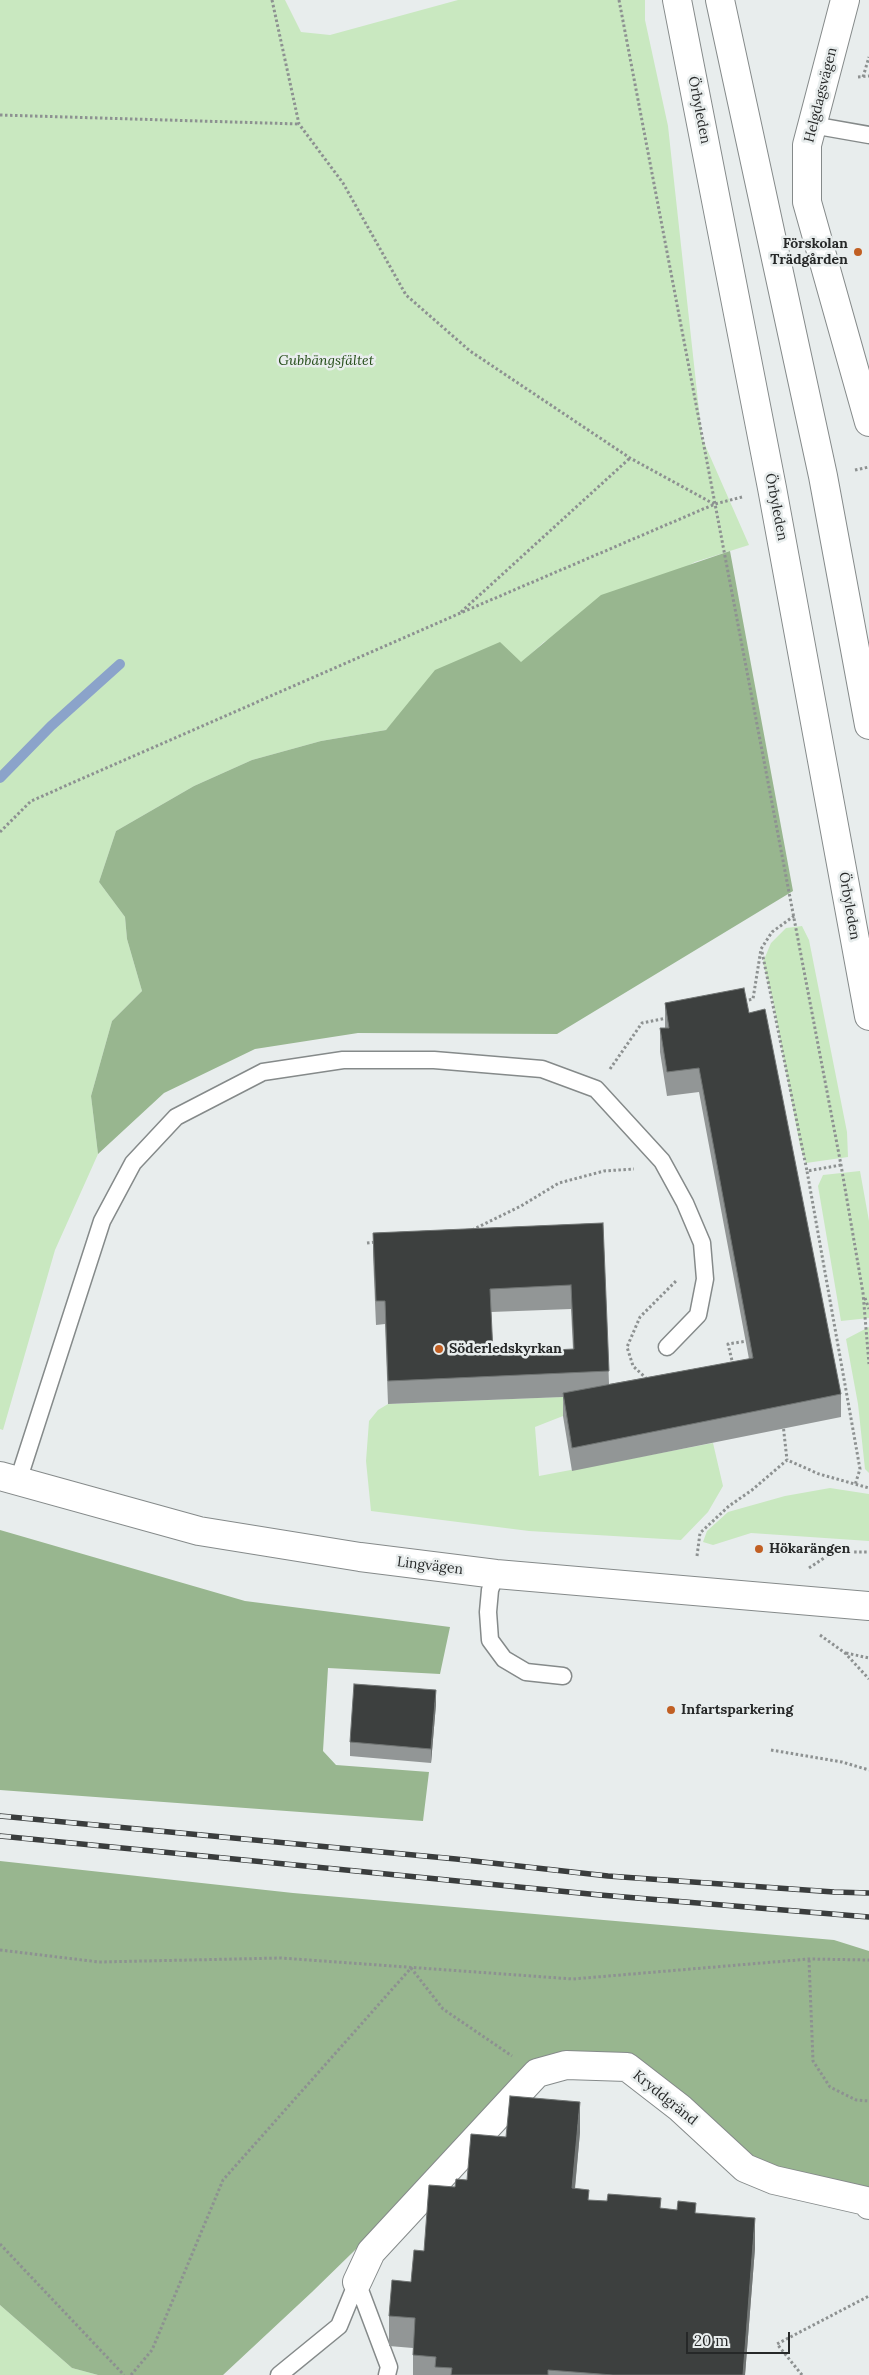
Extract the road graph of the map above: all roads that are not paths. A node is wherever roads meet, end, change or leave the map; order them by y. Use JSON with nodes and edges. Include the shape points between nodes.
{"nodes":[{"id":1,"x":677,"y":0,"type":"edge"},
{"id":2,"x":720,"y":0,"type":"edge"},
{"id":3,"x":845,"y":0,"type":"edge"},
{"id":4,"x":812,"y":125,"type":"junction"},
{"id":5,"x":869,"y":135,"type":"edge"},
{"id":6,"x":869,"y":422,"type":"edge"},
{"id":7,"x":869,"y":725,"type":"edge"},
{"id":8,"x":869,"y":1016,"type":"edge"},
{"id":9,"x":667,"y":1347,"type":"dead end"},
{"id":10,"x":9,"y":1479,"type":"edge"},
{"id":11,"x":496,"y":1574,"type":"junction"},
{"id":12,"x":869,"y":1606,"type":"edge"},
{"id":13,"x":563,"y":1676,"type":"dead end"},
{"id":14,"x":869,"y":2205,"type":"edge"},
{"id":15,"x":358,"y":2282,"type":"junction"},
{"id":16,"x":279,"y":2375,"type":"edge"},
{"id":17,"x":387,"y":2375,"type":"edge"}],
"edges":[{"from":1,"to":8,"type":"street","name":"Örbyleden","via":[[772,488]]},
{"from":2,"to":7,"type":"street","via":[[822,476]]},
{"from":3,"to":4,"type":"street","name":"Helgdagsvägen"},
{"from":4,"to":5,"type":"lane"},
{"from":4,"to":6,"type":"street","name":"Helgdagsvägen","via":[[807,145],[807,202]]},
{"from":9,"to":10,"type":"lane","via":[[698,1315],[705,1279],[702,1243],[662,1161],[596,1089],[542,1069],[434,1060],[343,1060],[263,1072],[176,1117],[133,1163],[102,1221]]},
{"from":10,"to":11,"type":"street","name":"Lingvägen","via":[[199,1531],[360,1557]]},
{"from":11,"to":12,"type":"street","name":"Lingvägen"},
{"from":11,"to":13,"type":"lane","via":[[490,1590],[488,1612],[490,1640],[504,1659],[526,1672]]},
{"from":14,"to":15,"type":"street","name":"Kryddgränd","via":[[866,2200],[774,2180],[746,2168],[680,2108],[627,2067],[566,2065],[537,2073],[371,2252]]},
{"from":15,"to":16,"type":"lane","via":[[339,2326]]},
{"from":15,"to":17,"type":"lane","via":[[389,2366]]}]}
